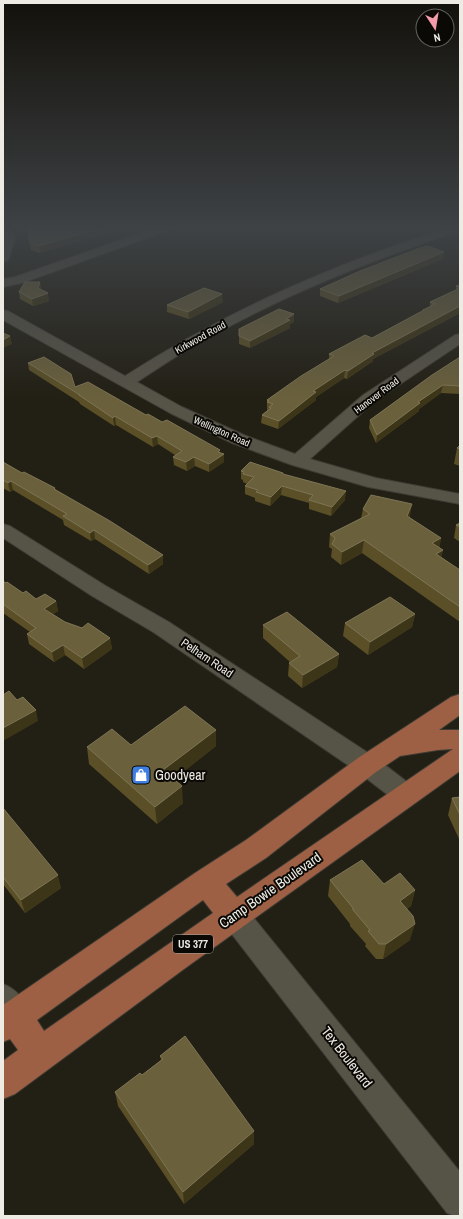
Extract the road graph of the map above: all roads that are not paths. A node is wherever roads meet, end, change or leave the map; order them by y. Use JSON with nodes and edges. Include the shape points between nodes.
{"nodes":[{"id":1,"x":304,"y":286,"type":"edge"},
{"id":2,"x":3,"y":314,"type":"edge"},
{"id":3,"x":460,"y":338,"type":"edge"},
{"id":4,"x":126,"y":382,"type":"junction"},
{"id":5,"x":298,"y":461,"type":"junction"},
{"id":6,"x":460,"y":498,"type":"edge"},
{"id":7,"x":3,"y":530,"type":"edge"},
{"id":8,"x":460,"y":703,"type":"edge"},
{"id":9,"x":460,"y":740,"type":"edge"},
{"id":10,"x":392,"y":749,"type":"junction"},
{"id":11,"x":460,"y":757,"type":"edge"},
{"id":12,"x":367,"y":765,"type":"junction"},
{"id":13,"x":406,"y":795,"type":"junction"},
{"id":14,"x":205,"y":882,"type":"junction"},
{"id":15,"x":234,"y":914,"type":"junction"},
{"id":16,"x":7,"y":1014,"type":"edge"},
{"id":17,"x":40,"y":1054,"type":"junction"},
{"id":18,"x":3,"y":1082,"type":"edge"},
{"id":19,"x":460,"y":1200,"type":"edge"}],
"edges":[{"from":1,"to":4,"type":"street","name":"Kirkwood Road","via":[[211,330]]},
{"from":2,"to":4,"type":"street","name":"Wellington Road"},
{"from":3,"to":5,"type":"street","name":"Hanover Road","via":[[369,398]]},
{"from":4,"to":5,"type":"street","name":"Wellington Road","via":[[207,426]]},
{"from":5,"to":6,"type":"street","name":"Wellington Road","via":[[390,487]]},
{"from":7,"to":12,"type":"street","name":"Pelham Road","via":[[161,627]]},
{"from":8,"to":10,"type":"main road"},
{"from":9,"to":10,"type":"main road","via":[[435,740]]},
{"from":10,"to":12,"type":"main road"},
{"from":11,"to":13,"type":"main road","name":"Camp Bowie Boulevard","number":"US 377"},
{"from":12,"to":13,"type":"street","name":"Pelham Road"},
{"from":12,"to":14,"type":"main road","via":[[256,849]]},
{"from":13,"to":15,"type":"main road","name":"Camp Bowie Boulevard","number":"US 377"},
{"from":14,"to":15,"type":"main road"},
{"from":14,"to":16,"type":"main road"},
{"from":15,"to":17,"type":"main road","name":"Camp Bowie Boulevard","number":"US 377"},
{"from":15,"to":19,"type":"street","name":"Tex Boulevard"},
{"from":16,"to":17,"type":"main road"},
{"from":17,"to":18,"type":"main road","name":"Camp Bowie Boulevard","number":"US 377"}]}
